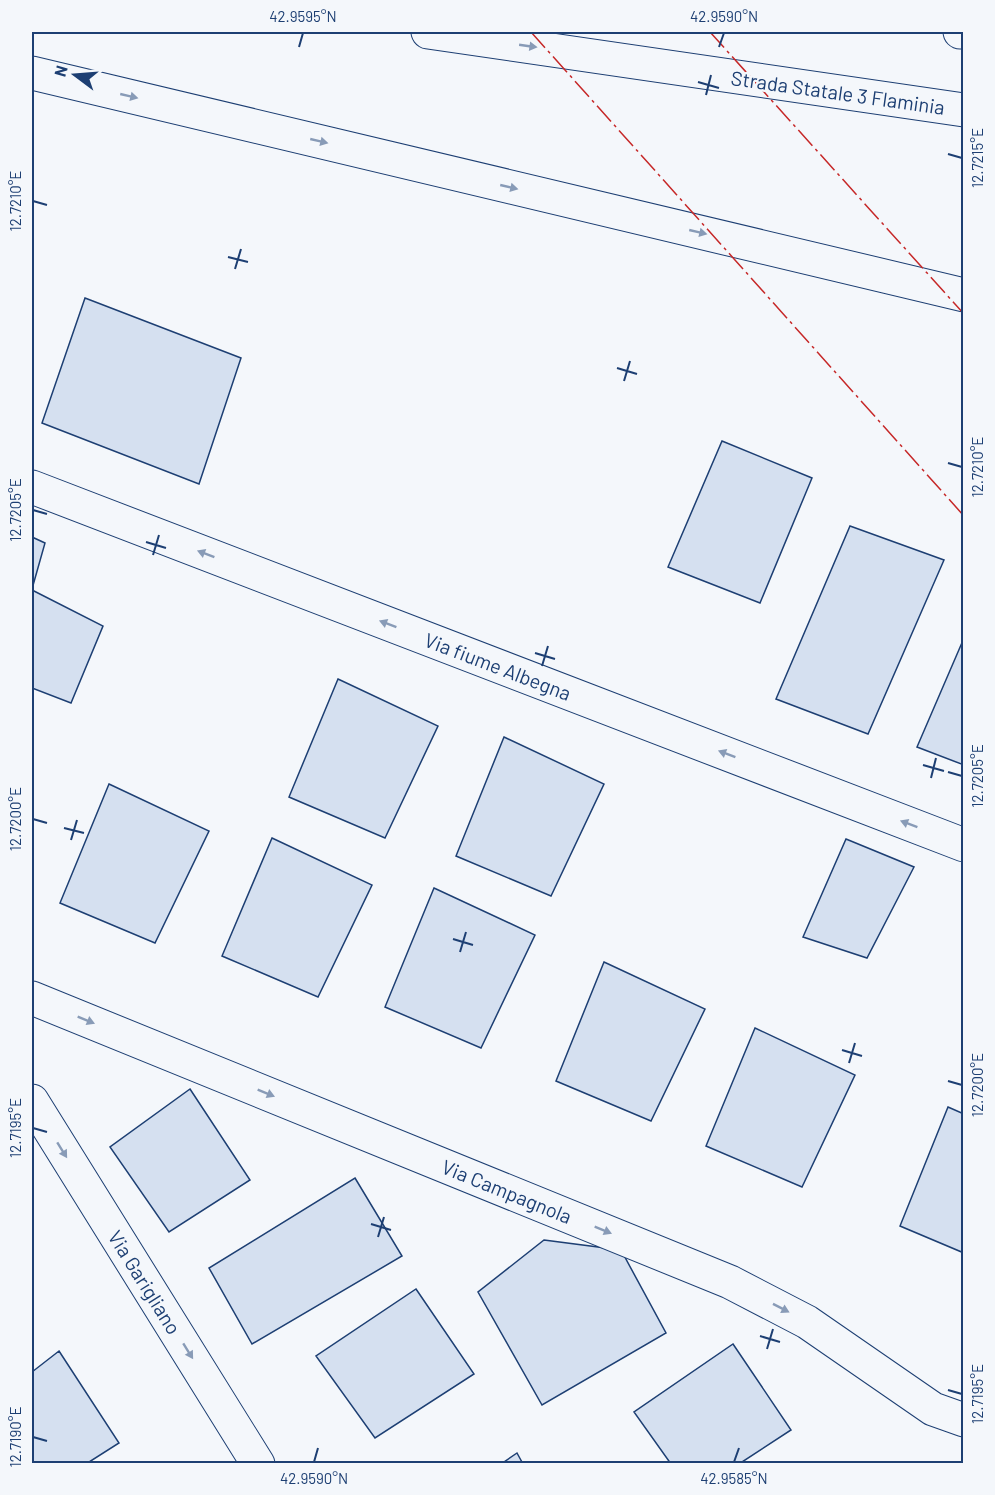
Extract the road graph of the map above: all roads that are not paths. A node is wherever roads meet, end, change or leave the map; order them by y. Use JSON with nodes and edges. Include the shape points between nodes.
{"nodes":[{"id":1,"x":428,"y":32,"type":"edge"},
{"id":2,"x":32,"y":73,"type":"edge"},
{"id":3,"x":963,"y":110,"type":"edge"},
{"id":4,"x":963,"y":295,"type":"edge"},
{"id":5,"x":32,"y":487,"type":"edge"},
{"id":6,"x":963,"y":845,"type":"edge"},
{"id":7,"x":32,"y":998,"type":"edge"},
{"id":8,"x":32,"y":1101,"type":"edge"},
{"id":9,"x":963,"y":1420,"type":"edge"},
{"id":10,"x":258,"y":1464,"type":"edge"}],
"edges":[{"from":1,"to":3,"type":"main road","name":"Strada Statale 3 Flaminia","one_way":true},
{"from":2,"to":4,"type":"main road","one_way":true},
{"from":6,"to":5,"type":"main road","name":"Via fiume Albegna","one_way":true},
{"from":7,"to":9,"type":"main road","name":"Via Campagnola","one_way":true,"via":[[730,1282],[807,1322],[933,1408]]},
{"from":8,"to":10,"type":"main road","name":"Via Garigliano","one_way":true}]}
